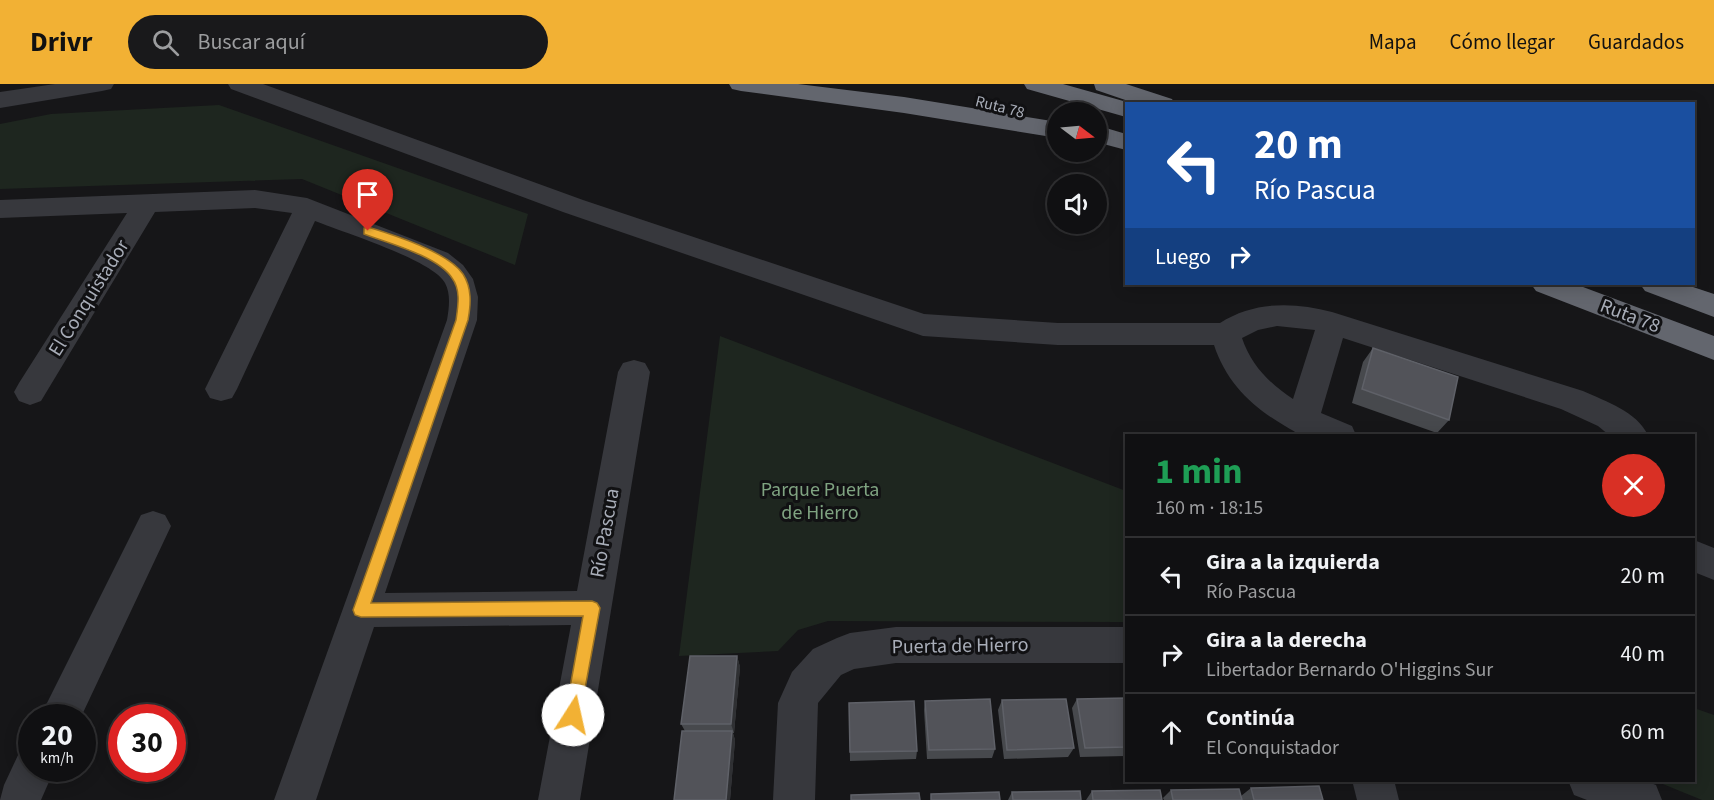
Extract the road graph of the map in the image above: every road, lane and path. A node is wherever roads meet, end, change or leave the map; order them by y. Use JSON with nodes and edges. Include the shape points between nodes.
{"nodes":[{"id":1,"x":102,"y":84,"type":"edge"},
{"id":2,"x":240,"y":84,"type":"edge"},
{"id":3,"x":741,"y":84,"type":"edge"},
{"id":4,"x":908,"y":84,"type":"edge"},
{"id":5,"x":1036,"y":84,"type":"edge"},
{"id":6,"x":1104,"y":84,"type":"edge"},
{"id":7,"x":0,"y":100,"type":"edge"},
{"id":8,"x":1158,"y":102,"type":"edge"},
{"id":9,"x":1125,"y":109,"type":"edge"},
{"id":10,"x":1047,"y":118,"type":"edge"},
{"id":11,"x":1047,"y":128,"type":"edge"},
{"id":12,"x":1107,"y":137,"type":"edge"},
{"id":13,"x":1107,"y":140,"type":"edge"},
{"id":14,"x":1125,"y":143,"type":"edge"},
{"id":15,"x":1125,"y":143,"type":"edge"},
{"id":16,"x":147,"y":203,"type":"junction"},
{"id":17,"x":0,"y":208,"type":"edge"},
{"id":18,"x":308,"y":208,"type":"junction"},
{"id":19,"x":1549,"y":285,"type":"edge"},
{"id":20,"x":1658,"y":285,"type":"edge"},
{"id":21,"x":1714,"y":306,"type":"edge"},
{"id":22,"x":1332,"y":322,"type":"junction"},
{"id":23,"x":1225,"y":334,"type":"junction"},
{"id":24,"x":1714,"y":348,"type":"edge"},
{"id":25,"x":634,"y":372,"type":"dead end"},
{"id":26,"x":221,"y":389,"type":"dead end"},
{"id":27,"x":30,"y":392,"type":"dead end"},
{"id":28,"x":1302,"y":421,"type":"junction"},
{"id":29,"x":1337,"y":434,"type":"edge"},
{"id":30,"x":1631,"y":434,"type":"edge"},
{"id":31,"x":153,"y":526,"type":"dead end"},
{"id":32,"x":1695,"y":556,"type":"edge"},
{"id":33,"x":1714,"y":564,"type":"edge"},
{"id":34,"x":592,"y":608,"type":"junction"},
{"id":35,"x":361,"y":610,"type":"junction"},
{"id":36,"x":1125,"y":645,"type":"edge"},
{"id":37,"x":66,"y":704,"type":"edge"},
{"id":38,"x":27,"y":782,"type":"edge"},
{"id":39,"x":1374,"y":782,"type":"edge"},
{"id":40,"x":1600,"y":788,"type":"edge"},
{"id":41,"x":19,"y":800,"type":"edge"},
{"id":42,"x":295,"y":800,"type":"edge"},
{"id":43,"x":559,"y":800,"type":"edge"},
{"id":44,"x":794,"y":800,"type":"edge"},
{"id":45,"x":1378,"y":800,"type":"edge"},
{"id":46,"x":1641,"y":800,"type":"edge"}],
"edges":[{"from":1,"to":7,"type":"street"},
{"from":2,"to":23,"type":"street","via":[[584,209],[923,325],[1058,334]]},
{"from":3,"to":11,"type":"highway","via":[[915,106]]},
{"from":4,"to":10,"type":"highway","name":"Ruta 78"},
{"from":5,"to":9,"type":"highway","name":"Ruta 78"},
{"from":6,"to":8,"type":"highway"},
{"from":12,"to":14,"type":"highway"},
{"from":13,"to":15,"type":"highway"},
{"from":16,"to":17,"type":"street"},
{"from":16,"to":18,"type":"street","via":[[270,199]]},
{"from":16,"to":27,"type":"street","name":"El Conquistador"},
{"from":18,"to":26,"type":"street"},
{"from":18,"to":35,"type":"street","via":[[427,254],[444,263],[464,290],[462,320]]},
{"from":19,"to":24,"type":"highway","name":"Ruta 78"},
{"from":20,"to":21,"type":"highway","name":"Ruta 78"},
{"from":22,"to":23,"type":"street","via":[[1272,315],[1245,321]]},
{"from":22,"to":28,"type":"street"},
{"from":22,"to":30,"type":"street","via":[[1572,400],[1609,417]]},
{"from":23,"to":28,"type":"street","via":[[1234,359],[1251,384]]},
{"from":25,"to":34,"type":"street","name":"Río Pascua"},
{"from":28,"to":29,"type":"street"},
{"from":31,"to":37,"type":"street"},
{"from":32,"to":33,"type":"street"},
{"from":34,"to":35,"type":"street"},
{"from":34,"to":43,"type":"street","name":"Río Pascua"},
{"from":35,"to":42,"type":"street"},
{"from":36,"to":44,"type":"street","name":"Puerta de Hierro","via":[[896,645],[850,651],[826,662],[806,685],[798,703]]},
{"from":38,"to":41,"type":"street"},
{"from":39,"to":45,"type":"street"},
{"from":40,"to":46,"type":"street"}]}
